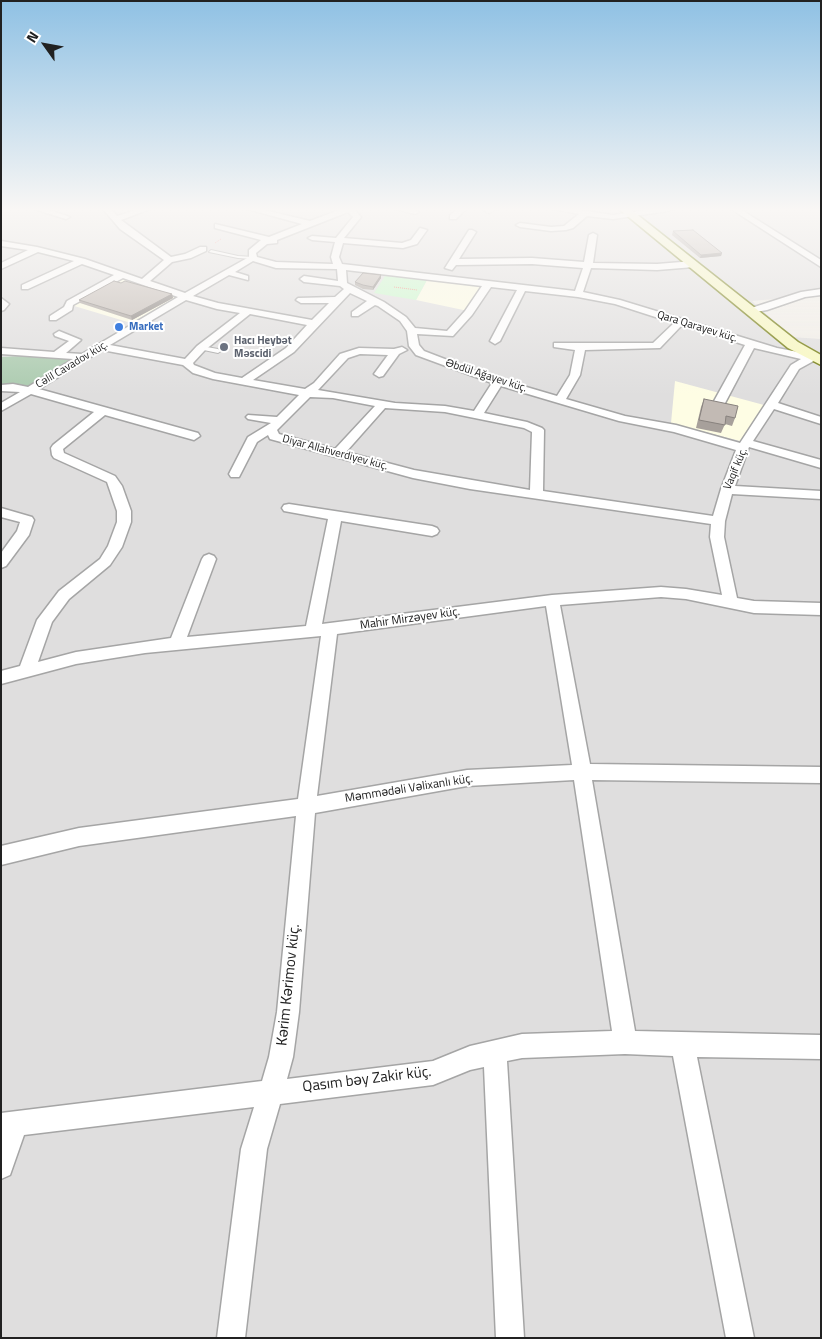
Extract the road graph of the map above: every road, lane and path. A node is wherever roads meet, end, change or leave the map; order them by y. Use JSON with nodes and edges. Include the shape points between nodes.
{"nodes":[{"id":1,"x":59,"y":271,"type":"edge"},
{"id":2,"x":116,"y":271,"type":"edge"},
{"id":3,"x":158,"y":271,"type":"edge"},
{"id":4,"x":342,"y":271,"type":"edge"},
{"id":5,"x":374,"y":271,"type":"edge"},
{"id":6,"x":448,"y":271,"type":"edge"},
{"id":7,"x":586,"y":271,"type":"edge"},
{"id":8,"x":703,"y":271,"type":"edge"},
{"id":9,"x":228,"y":272,"type":"joint"},
{"id":10,"x":124,"y":274,"type":"junction"},
{"id":11,"x":168,"y":278,"type":"dead end"},
{"id":12,"x":245,"y":278,"type":"dead end"},
{"id":13,"x":304,"y":279,"type":"dead end"},
{"id":14,"x":444,"y":279,"type":"junction"},
{"id":15,"x":148,"y":282,"type":"junction"},
{"id":16,"x":488,"y":284,"type":"junction"},
{"id":17,"x":25,"y":287,"type":"dead end"},
{"id":18,"x":346,"y":287,"type":"junction"},
{"id":19,"x":394,"y":287,"type":"dead end"},
{"id":20,"x":522,"y":288,"type":"junction"},
{"id":21,"x":417,"y":290,"type":"dead end"},
{"id":22,"x":821,"y":292,"type":"edge"},
{"id":23,"x":578,"y":294,"type":"junction"},
{"id":24,"x":187,"y":297,"type":"junction"},
{"id":25,"x":301,"y":300,"type":"dead end"},
{"id":26,"x":336,"y":300,"type":"junction"},
{"id":27,"x":375,"y":300,"type":"junction"},
{"id":28,"x":1,"y":301,"type":"edge"},
{"id":29,"x":1,"y":308,"type":"edge"},
{"id":30,"x":750,"y":310,"type":"junction"},
{"id":31,"x":248,"y":311,"type":"junction"},
{"id":32,"x":355,"y":314,"type":"dead end"},
{"id":33,"x":54,"y":318,"type":"dead end"},
{"id":34,"x":680,"y":322,"type":"junction"},
{"id":35,"x":314,"y":323,"type":"junction"},
{"id":36,"x":412,"y":331,"type":"junction"},
{"id":37,"x":59,"y":334,"type":"dead end"},
{"id":38,"x":495,"y":341,"type":"dead end"},
{"id":39,"x":751,"y":344,"type":"junction"},
{"id":40,"x":558,"y":345,"type":"dead end"},
{"id":41,"x":414,"y":346,"type":"junction"},
{"id":42,"x":102,"y":347,"type":"junction"},
{"id":43,"x":581,"y":347,"type":"junction"},
{"id":44,"x":201,"y":348,"type":"junction"},
{"id":45,"x":1,"y":351,"type":"edge"},
{"id":46,"x":218,"y":352,"type":"dead end"},
{"id":47,"x":394,"y":352,"type":"junction"},
{"id":48,"x":57,"y":354,"type":"junction"},
{"id":49,"x":84,"y":357,"type":"junction"},
{"id":50,"x":818,"y":360,"type":"edge"},
{"id":51,"x":187,"y":363,"type":"junction"},
{"id":52,"x":379,"y":374,"type":"dead end"},
{"id":53,"x":244,"y":381,"type":"junction"},
{"id":54,"x":498,"y":382,"type":"junction"},
{"id":55,"x":1,"y":388,"type":"edge"},
{"id":56,"x":29,"y":390,"type":"junction"},
{"id":57,"x":306,"y":393,"type":"junction"},
{"id":58,"x":560,"y":400,"type":"junction"},
{"id":59,"x":382,"y":404,"type":"junction"},
{"id":60,"x":719,"y":404,"type":"edge"},
{"id":61,"x":771,"y":404,"type":"junction"},
{"id":62,"x":1,"y":408,"type":"edge"},
{"id":63,"x":101,"y":412,"type":"junction"},
{"id":64,"x":477,"y":415,"type":"junction"},
{"id":65,"x":252,"y":417,"type":"dead end"},
{"id":66,"x":821,"y":421,"type":"edge"},
{"id":67,"x":275,"y":426,"type":"junction"},
{"id":68,"x":194,"y":436,"type":"dead end"},
{"id":69,"x":745,"y":446,"type":"junction"},
{"id":70,"x":337,"y":454,"type":"junction"},
{"id":71,"x":821,"y":464,"type":"edge"},
{"id":72,"x":235,"y":474,"type":"dead end"},
{"id":73,"x":727,"y":489,"type":"junction"},
{"id":74,"x":536,"y":495,"type":"junction"},
{"id":75,"x":821,"y":495,"type":"edge"},
{"id":76,"x":289,"y":508,"type":"dead end"},
{"id":77,"x":1,"y":512,"type":"edge"},
{"id":78,"x":335,"y":515,"type":"junction"},
{"id":79,"x":718,"y":521,"type":"junction"},
{"id":80,"x":432,"y":532,"type":"dead end"},
{"id":81,"x":209,"y":559,"type":"dead end"},
{"id":82,"x":1,"y":563,"type":"edge"},
{"id":83,"x":552,"y":600,"type":"junction"},
{"id":84,"x":731,"y":603,"type":"junction"},
{"id":85,"x":821,"y":609,"type":"edge"},
{"id":86,"x":321,"y":630,"type":"junction"},
{"id":87,"x":176,"y":644,"type":"junction"},
{"id":88,"x":27,"y":670,"type":"junction"},
{"id":89,"x":1,"y":678,"type":"edge"},
{"id":90,"x":582,"y":772,"type":"junction"},
{"id":91,"x":821,"y":775,"type":"edge"},
{"id":92,"x":306,"y":806,"type":"junction"},
{"id":93,"x":1,"y":856,"type":"edge"},
{"id":94,"x":625,"y":1042,"type":"junction"},
{"id":95,"x":683,"y":1045,"type":"junction"},
{"id":96,"x":821,"y":1047,"type":"edge"},
{"id":97,"x":495,"y":1052,"type":"junction"},
{"id":98,"x":272,"y":1092,"type":"junction"},
{"id":99,"x":8,"y":1124,"type":"edge"},
{"id":100,"x":1,"y":1166,"type":"edge"},
{"id":101,"x":231,"y":1338,"type":"edge"},
{"id":102,"x":510,"y":1338,"type":"edge"},
{"id":103,"x":740,"y":1338,"type":"edge"}],
"edges":[{"from":1,"to":17,"type":"street"},
{"from":2,"to":10,"type":"street"},
{"from":3,"to":15,"type":"street"},
{"from":4,"to":18,"type":"street"},
{"from":5,"to":14,"type":"street","name":"Qara Qarayev küç."},
{"from":6,"to":14,"type":"street"},
{"from":7,"to":23,"type":"street"},
{"from":8,"to":30,"type":"street"},
{"from":9,"to":12,"type":"street"},
{"from":9,"to":24,"type":"street","name":"Cəlil Cavadov küç."},
{"from":10,"to":15,"type":"street"},
{"from":10,"to":33,"type":"street","via":[[70,303],[69,308]]},
{"from":11,"to":15,"type":"street"},
{"from":13,"to":18,"type":"street"},
{"from":14,"to":16,"type":"street","name":"Qara Qarayev küç."},
{"from":15,"to":24,"type":"street"},
{"from":16,"to":20,"type":"street","name":"Qara Qarayev küç."},
{"from":16,"to":36,"type":"street","via":[[469,313],[449,334]]},
{"from":18,"to":26,"type":"street"},
{"from":18,"to":27,"type":"street"},
{"from":19,"to":21,"type":"path"},
{"from":20,"to":23,"type":"street","name":"Qara Qarayev küç."},
{"from":20,"to":38,"type":"street"},
{"from":22,"to":30,"type":"street"},
{"from":23,"to":34,"type":"street","name":"Qara Qarayev küç.","via":[[617,302]]},
{"from":24,"to":31,"type":"street"},
{"from":24,"to":42,"type":"street","name":"Cəlil Cavadov küç."},
{"from":25,"to":26,"type":"street"},
{"from":26,"to":35,"type":"street"},
{"from":27,"to":32,"type":"street"},
{"from":27,"to":36,"type":"street","via":[[403,319]]},
{"from":28,"to":29,"type":"street","via":[[4,304]]},
{"from":30,"to":50,"type":"street","via":[[793,345]]},
{"from":31,"to":35,"type":"street"},
{"from":31,"to":44,"type":"street"},
{"from":34,"to":39,"type":"street","name":"Qara Qarayev küç."},
{"from":34,"to":43,"type":"street","via":[[656,346]]},
{"from":35,"to":53,"type":"street","via":[[285,354]]},
{"from":36,"to":41,"type":"street"},
{"from":37,"to":48,"type":"street","via":[[76,340]]},
{"from":39,"to":50,"type":"street","name":"Qara Qarayev küç."},
{"from":39,"to":60,"type":"street"},
{"from":40,"to":43,"type":"street"},
{"from":41,"to":47,"type":"street"},
{"from":41,"to":54,"type":"street","name":"Əbdül Ağayev küç.","via":[[420,353]]},
{"from":42,"to":49,"type":"street","name":"Cəlil Cavadov küç."},
{"from":42,"to":51,"type":"street"},
{"from":43,"to":58,"type":"street","via":[[575,376]]},
{"from":44,"to":46,"type":"lane"},
{"from":44,"to":51,"type":"street"},
{"from":45,"to":48,"type":"street"},
{"from":47,"to":52,"type":"street"},
{"from":47,"to":57,"type":"street","via":[[359,351],[344,356],[318,385]]},
{"from":48,"to":49,"type":"street"},
{"from":49,"to":56,"type":"street","name":"Cəlil Cavadov küç."},
{"from":50,"to":61,"type":"street","name":"Vaqif küç.","via":[[801,362],[795,367]]},
{"from":51,"to":53,"type":"street","via":[[197,371]]},
{"from":53,"to":57,"type":"street"},
{"from":54,"to":58,"type":"street","name":"Əbdül Ağayev küç."},
{"from":54,"to":64,"type":"street"},
{"from":55,"to":56,"type":"street"},
{"from":56,"to":62,"type":"street","name":"Cəlil Cavadov küç."},
{"from":56,"to":63,"type":"street"},
{"from":57,"to":59,"type":"street"},
{"from":57,"to":67,"type":"street","name":"Diyar Allahverdiyev küç."},
{"from":58,"to":69,"type":"street","name":"Əbdül Ağayev küç.","via":[[624,419]]},
{"from":59,"to":64,"type":"street"},
{"from":59,"to":70,"type":"street"},
{"from":61,"to":66,"type":"street"},
{"from":61,"to":69,"type":"street","name":"Vaqif küç."},
{"from":63,"to":68,"type":"street"},
{"from":63,"to":88,"type":"street","via":[[62,442],[57,448],[58,455],[111,479],[124,512],[124,522],[105,562],[64,595],[45,620]]},
{"from":64,"to":74,"type":"street","via":[[538,430]]},
{"from":65,"to":67,"type":"street"},
{"from":67,"to":70,"type":"street","name":"Diyar Allahverdiyev küç.","via":[[274,436]]},
{"from":67,"to":72,"type":"street","via":[[252,440]]},
{"from":69,"to":71,"type":"street","name":"Əbdül Ağayev küç."},
{"from":69,"to":73,"type":"street","name":"Vaqif küç."},
{"from":70,"to":74,"type":"street","name":"Diyar Allahverdiyev küç.","via":[[413,474]]},
{"from":73,"to":75,"type":"street"},
{"from":73,"to":79,"type":"street","name":"Vaqif küç."},
{"from":74,"to":79,"type":"street","name":"Diyar Allahverdiyev küç."},
{"from":76,"to":78,"type":"street"},
{"from":77,"to":82,"type":"street","via":[[27,520],[24,532]]},
{"from":78,"to":80,"type":"street"},
{"from":78,"to":86,"type":"street","name":"Kərim Kərimov küç."},
{"from":79,"to":84,"type":"street","name":"Vaqif küç.","via":[[717,538]]},
{"from":81,"to":87,"type":"street"},
{"from":83,"to":84,"type":"street","name":"Mahir Mirzəyev küç.","via":[[661,592]]},
{"from":83,"to":86,"type":"street","name":"Mahir Mirzəyev küç."},
{"from":83,"to":90,"type":"street"},
{"from":84,"to":85,"type":"street","name":"Mahir Mirzəyev küç."},
{"from":86,"to":87,"type":"street","name":"Mahir Mirzəyev küç."},
{"from":86,"to":92,"type":"street","name":"Kərim Kərimov küç."},
{"from":87,"to":88,"type":"street","name":"Mahir Mirzəyev küç.","via":[[76,658]]},
{"from":88,"to":89,"type":"street","name":"Mahir Mirzəyev küç."},
{"from":90,"to":91,"type":"street","name":"Məmmədəli Vəlixanlı küç."},
{"from":90,"to":92,"type":"street","name":"Məmmədəli Vəlixanlı küç.","via":[[466,778]]},
{"from":90,"to":94,"type":"street"},
{"from":92,"to":93,"type":"street","name":"Məmmədəli Vəlixanlı küç.","via":[[79,836]]},
{"from":92,"to":98,"type":"street","name":"Kərim Kərimov küç.","via":[[288,1012]]},
{"from":94,"to":95,"type":"street","name":"Qasım bəy Zakir küç."},
{"from":94,"to":97,"type":"street","name":"Qasım bəy Zakir küç.","via":[[530,1046]]},
{"from":95,"to":96,"type":"street","name":"Qasım bəy Zakir küç."},
{"from":95,"to":103,"type":"street"},
{"from":97,"to":98,"type":"street","name":"Qasım bəy Zakir küç.","via":[[433,1073]]},
{"from":97,"to":102,"type":"street"},
{"from":98,"to":99,"type":"street","name":"Qasım bəy Zakir küç."},
{"from":98,"to":101,"type":"street","name":"Kərim Kərimov küç.","via":[[254,1149]]},
{"from":99,"to":100,"type":"street"}]}
